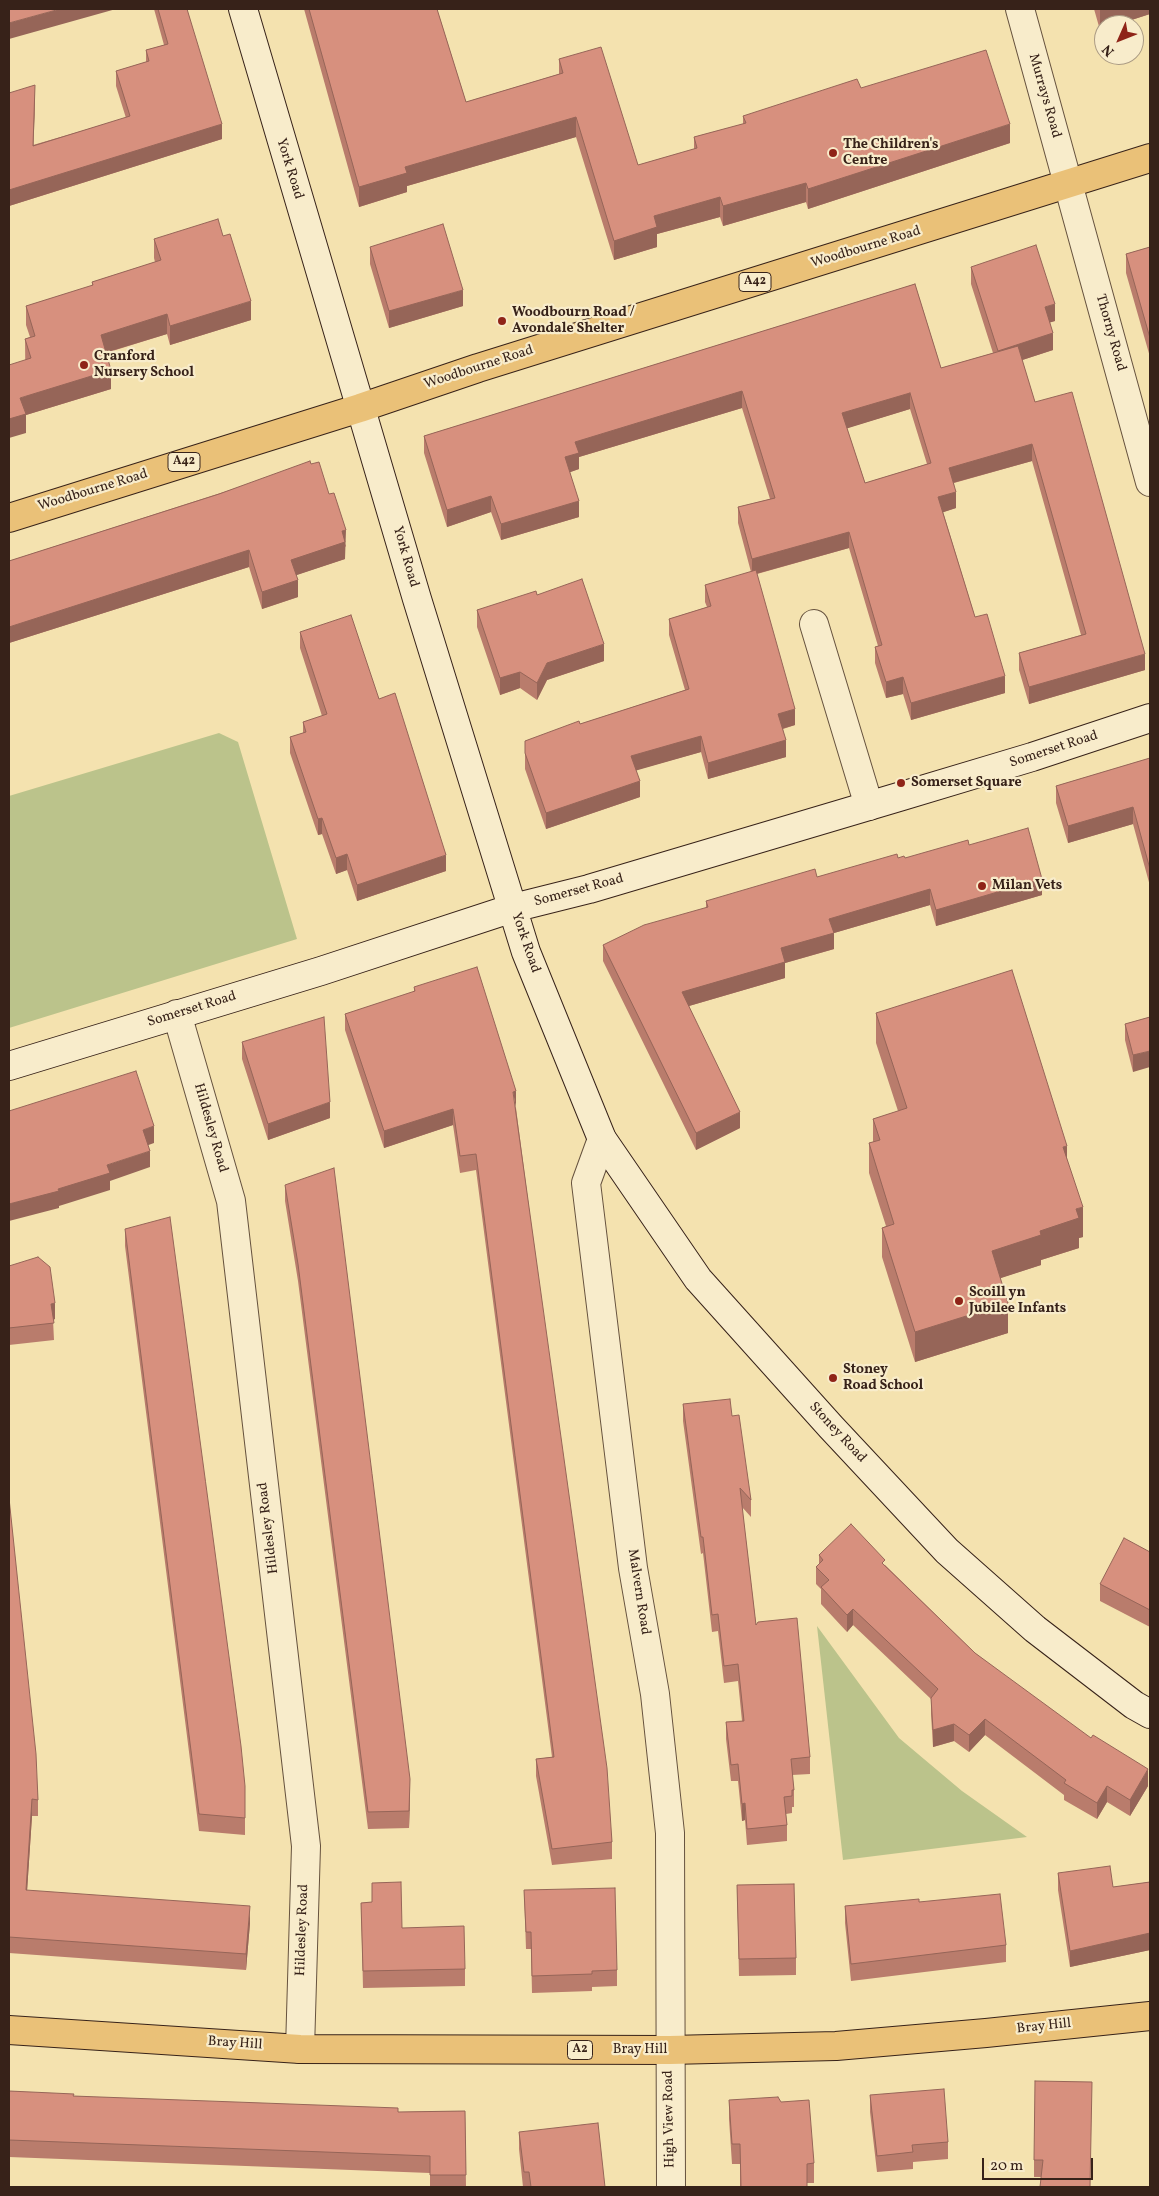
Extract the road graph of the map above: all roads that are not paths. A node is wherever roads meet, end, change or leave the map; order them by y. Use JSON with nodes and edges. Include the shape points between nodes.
{"nodes":[{"id":1,"x":243,"y":9,"type":"edge"},
{"id":2,"x":1020,"y":9,"type":"edge"},
{"id":3,"x":1150,"y":158,"type":"edge"},
{"id":4,"x":1068,"y":184,"type":"junction"},
{"id":5,"x":360,"y":408,"type":"junction"},
{"id":6,"x":1150,"y":482,"type":"edge"},
{"id":7,"x":9,"y":518,"type":"edge"},
{"id":8,"x":814,"y":624,"type":"dead end"},
{"id":9,"x":1150,"y":718,"type":"edge"},
{"id":10,"x":869,"y":806,"type":"junction"},
{"id":11,"x":513,"y":908,"type":"junction"},
{"id":12,"x":177,"y":1014,"type":"junction"},
{"id":13,"x":9,"y":1066,"type":"edge"},
{"id":14,"x":584,"y":1098,"type":"joint"},
{"id":15,"x":602,"y":1138,"type":"junction"},
{"id":16,"x":1150,"y":1714,"type":"edge"},
{"id":17,"x":1150,"y":2016,"type":"edge"},
{"id":18,"x":9,"y":2030,"type":"edge"},
{"id":19,"x":300,"y":2049,"type":"junction"},
{"id":20,"x":670,"y":2050,"type":"junction"},
{"id":21,"x":671,"y":2187,"type":"edge"}],
"edges":[{"from":1,"to":5,"type":"street","name":"York Road"},
{"from":2,"to":4,"type":"street","name":"Murrays Road"},
{"from":3,"to":4,"type":"main road","name":"Woodbourne Road","number":"A42"},
{"from":4,"to":5,"type":"main road","name":"Woodbourne Road","number":"A42","via":[[478,368]]},
{"from":4,"to":6,"type":"street","name":"Thorny Road"},
{"from":5,"to":7,"type":"main road","name":"Woodbourne Road","number":"A42"},
{"from":5,"to":11,"type":"street","name":"York Road"},
{"from":8,"to":10,"type":"street"},
{"from":9,"to":10,"type":"street","name":"Somerset Road"},
{"from":10,"to":11,"type":"street","name":"Somerset Road","via":[[589,889]]},
{"from":11,"to":12,"type":"street","name":"Somerset Road"},
{"from":11,"to":14,"type":"street","name":"York Road","via":[[530,962]]},
{"from":12,"to":13,"type":"street","name":"Somerset Road"},
{"from":12,"to":19,"type":"street","name":"Hildesley Road","via":[[231,1201],[306,1846]]},
{"from":14,"to":15,"type":"street","name":"Stoney Road"},
{"from":15,"to":16,"type":"street","name":"Stoney Road","via":[[698,1279],[947,1551],[1035,1629]]},
{"from":15,"to":20,"type":"street","name":"Malvern Road","via":[[586,1183],[633,1568],[655,1694],[670,1833]]},
{"from":17,"to":20,"type":"main road","name":"Bray Hill","number":"A2","via":[[836,2046]]},
{"from":18,"to":19,"type":"main road","name":"Bray Hill","number":"A2"},
{"from":19,"to":20,"type":"main road","name":"Bray Hill","number":"A2"},
{"from":20,"to":21,"type":"street","name":"High View Road"}]}
